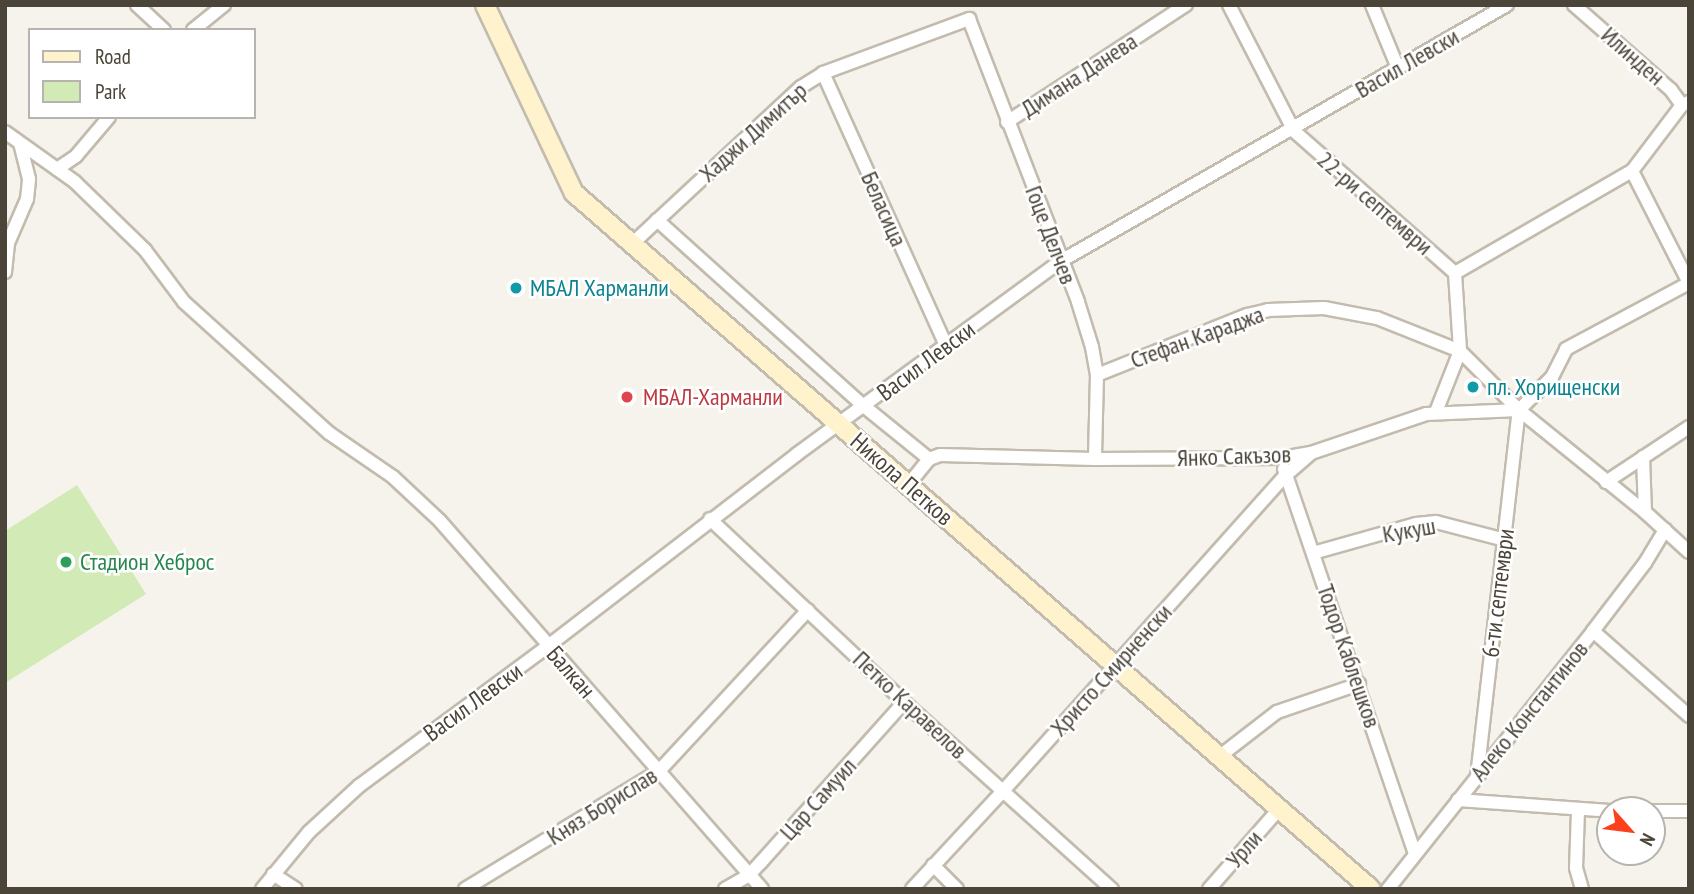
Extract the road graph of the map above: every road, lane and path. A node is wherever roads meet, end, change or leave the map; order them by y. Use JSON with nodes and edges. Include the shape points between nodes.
{"nodes":[{"id":1,"x":136,"y":5,"type":"edge"},
{"id":2,"x":224,"y":5,"type":"edge"},
{"id":3,"x":485,"y":5,"type":"edge"},
{"id":4,"x":1186,"y":5,"type":"edge"},
{"id":5,"x":1228,"y":5,"type":"edge"},
{"id":6,"x":1373,"y":5,"type":"edge"},
{"id":7,"x":1502,"y":6,"type":"edge"},
{"id":8,"x":1578,"y":7,"type":"edge"},
{"id":9,"x":969,"y":19,"type":"joint"},
{"id":10,"x":162,"y":28,"type":"edge"},
{"id":11,"x":195,"y":28,"type":"edge"},
{"id":12,"x":1398,"y":68,"type":"junction"},
{"id":13,"x":822,"y":73,"type":"junction"},
{"id":14,"x":1685,"y":103,"type":"edge"},
{"id":15,"x":106,"y":119,"type":"edge"},
{"id":16,"x":1007,"y":122,"type":"junction"},
{"id":17,"x":1293,"y":131,"type":"junction"},
{"id":18,"x":5,"y":132,"type":"edge"},
{"id":19,"x":20,"y":144,"type":"junction"},
{"id":20,"x":57,"y":169,"type":"junction"},
{"id":21,"x":1632,"y":171,"type":"junction"},
{"id":22,"x":657,"y":220,"type":"junction"},
{"id":23,"x":633,"y":243,"type":"junction"},
{"id":24,"x":1061,"y":261,"type":"junction"},
{"id":25,"x":5,"y":272,"type":"edge"},
{"id":26,"x":1455,"y":274,"type":"junction"},
{"id":27,"x":1689,"y":283,"type":"edge"},
{"id":28,"x":946,"y":346,"type":"junction"},
{"id":29,"x":1460,"y":351,"type":"junction"},
{"id":30,"x":1097,"y":375,"type":"junction"},
{"id":31,"x":865,"y":407,"type":"junction"},
{"id":32,"x":1519,"y":410,"type":"junction"},
{"id":33,"x":1436,"y":412,"type":"junction"},
{"id":34,"x":840,"y":425,"type":"junction"},
{"id":35,"x":1689,"y":427,"type":"edge"},
{"id":36,"x":1311,"y":453,"type":"junction"},
{"id":37,"x":1643,"y":457,"type":"junction"},
{"id":38,"x":1282,"y":458,"type":"junction"},
{"id":39,"x":929,"y":459,"type":"junction"},
{"id":40,"x":1096,"y":459,"type":"junction"},
{"id":41,"x":1286,"y":475,"type":"junction"},
{"id":42,"x":1606,"y":482,"type":"junction"},
{"id":43,"x":908,"y":485,"type":"junction"},
{"id":44,"x":1645,"y":512,"type":"junction"},
{"id":45,"x":710,"y":519,"type":"junction"},
{"id":46,"x":1665,"y":530,"type":"junction"},
{"id":47,"x":1505,"y":540,"type":"junction"},
{"id":48,"x":1313,"y":552,"type":"junction"},
{"id":49,"x":1689,"y":552,"type":"edge"},
{"id":50,"x":808,"y":610,"type":"junction"},
{"id":51,"x":1593,"y":631,"type":"junction"},
{"id":52,"x":548,"y":646,"type":"junction"},
{"id":53,"x":1115,"y":666,"type":"junction"},
{"id":54,"x":1359,"y":684,"type":"junction"},
{"id":55,"x":904,"y":702,"type":"junction"},
{"id":56,"x":1689,"y":716,"type":"edge"},
{"id":57,"x":1220,"y":756,"type":"junction"},
{"id":58,"x":659,"y":771,"type":"junction"},
{"id":59,"x":1477,"y":777,"type":"junction"},
{"id":60,"x":1003,"y":791,"type":"junction"},
{"id":61,"x":1458,"y":800,"type":"junction"},
{"id":62,"x":1279,"y":809,"type":"junction"},
{"id":63,"x":1578,"y":811,"type":"junction"},
{"id":64,"x":1596,"y":811,"type":"edge"},
{"id":65,"x":1666,"y":811,"type":"edge"},
{"id":66,"x":1689,"y":811,"type":"edge"},
{"id":67,"x":1415,"y":854,"type":"junction"},
{"id":68,"x":933,"y":865,"type":"junction"},
{"id":69,"x":273,"y":874,"type":"junction"},
{"id":70,"x":749,"y":874,"type":"junction"},
{"id":71,"x":262,"y":889,"type":"edge"},
{"id":72,"x":296,"y":889,"type":"edge"},
{"id":73,"x":465,"y":889,"type":"edge"},
{"id":74,"x":725,"y":889,"type":"edge"},
{"id":75,"x":762,"y":889,"type":"edge"},
{"id":76,"x":912,"y":889,"type":"edge"},
{"id":77,"x":957,"y":889,"type":"edge"},
{"id":78,"x":1112,"y":889,"type":"edge"},
{"id":79,"x":1209,"y":889,"type":"edge"},
{"id":80,"x":1371,"y":889,"type":"edge"},
{"id":81,"x":1388,"y":889,"type":"edge"},
{"id":82,"x":1582,"y":889,"type":"edge"}],
"edges":[{"from":1,"to":10,"type":"street"},
{"from":2,"to":11,"type":"street"},
{"from":3,"to":23,"type":"street","name":"Никола Петков","via":[[574,193]]},
{"from":4,"to":16,"type":"street","name":"Димана Данева"},
{"from":5,"to":17,"type":"street","name":"22-ри септември"},
{"from":6,"to":12,"type":"street"},
{"from":7,"to":12,"type":"street","name":"Васил Левски"},
{"from":8,"to":14,"type":"street","name":"Илинден"},
{"from":9,"to":13,"type":"street","name":"Хаджи Димитър"},
{"from":9,"to":16,"type":"street","name":"Гоце Делчев"},
{"from":12,"to":17,"type":"street","name":"Васил Левски"},
{"from":13,"to":22,"type":"street","name":"Хаджи Димитър","via":[[780,104]]},
{"from":13,"to":28,"type":"street","name":"Беласица"},
{"from":14,"to":21,"type":"street"},
{"from":15,"to":20,"type":"street","via":[[76,156]]},
{"from":16,"to":24,"type":"street","name":"Гоце Делчев"},
{"from":17,"to":24,"type":"street","name":"Васил Левски"},
{"from":17,"to":26,"type":"street","name":"22-ри септември"},
{"from":18,"to":19,"type":"street","name":"Балкан"},
{"from":19,"to":20,"type":"street","name":"Балкан"},
{"from":19,"to":25,"type":"street","via":[[28,189],[8,243]]},
{"from":20,"to":52,"type":"street","name":"Балкан","via":[[145,250],[184,302],[329,433],[393,477],[440,521]]},
{"from":21,"to":26,"type":"street"},
{"from":21,"to":27,"type":"street"},
{"from":22,"to":23,"type":"street","name":"Хаджи Димитър"},
{"from":22,"to":31,"type":"street"},
{"from":23,"to":34,"type":"street","name":"Никола Петков"},
{"from":24,"to":28,"type":"street","name":"Васил Левски"},
{"from":24,"to":30,"type":"street","name":"Гоце Делчев"},
{"from":26,"to":29,"type":"street","name":"22-ри септември"},
{"from":27,"to":32,"type":"street","via":[[1566,349],[1552,377]]},
{"from":28,"to":31,"type":"street","name":"Васил Левски"},
{"from":29,"to":30,"type":"street","name":"Стефан Караджа","via":[[1352,312],[1279,309],[1247,315]]},
{"from":29,"to":32,"type":"street","name":"Стефан Караджа"},
{"from":29,"to":33,"type":"street","name":"22-ри септември"},
{"from":30,"to":40,"type":"street","name":"Гоце Делчев"},
{"from":31,"to":34,"type":"street","name":"Васил Левски"},
{"from":31,"to":39,"type":"street"},
{"from":32,"to":33,"type":"street","name":"Янко Сакъзов"},
{"from":32,"to":42,"type":"street"},
{"from":32,"to":47,"type":"street","name":"6-ти септември"},
{"from":33,"to":36,"type":"street","name":"Янко Сакъзов"},
{"from":34,"to":43,"type":"street","name":"Никола Петков"},
{"from":34,"to":45,"type":"street","name":"Васил Левски"},
{"from":35,"to":37,"type":"street"},
{"from":36,"to":38,"type":"street","name":"Янко Сакъзов"},
{"from":36,"to":41,"type":"street","name":"Христо Смирненски"},
{"from":37,"to":42,"type":"street"},
{"from":37,"to":44,"type":"street"},
{"from":38,"to":40,"type":"street","name":"Янко Сакъзов"},
{"from":38,"to":41,"type":"street","name":"Тодор Каблешков"},
{"from":39,"to":40,"type":"street","name":"Янко Сакъзов","via":[[940,455]]},
{"from":39,"to":43,"type":"street"},
{"from":41,"to":48,"type":"street","name":"Тодор Каблешков"},
{"from":41,"to":53,"type":"street","name":"Христо Смирненски"},
{"from":42,"to":44,"type":"street"},
{"from":43,"to":53,"type":"street","name":"Никола Петков"},
{"from":44,"to":46,"type":"street"},
{"from":45,"to":50,"type":"street","name":"Петко Каравелов"},
{"from":45,"to":52,"type":"street","name":"Васил Левски"},
{"from":46,"to":49,"type":"street"},
{"from":46,"to":51,"type":"street","name":"Алеко Константинов"},
{"from":47,"to":48,"type":"street","name":"Кукуш","via":[[1436,522]]},
{"from":47,"to":59,"type":"street","name":"6-ти септември"},
{"from":48,"to":54,"type":"street","name":"Тодор Каблешков"},
{"from":50,"to":55,"type":"street","name":"Петко Каравелов"},
{"from":50,"to":58,"type":"street","name":"Княз Борислав"},
{"from":51,"to":56,"type":"street"},
{"from":51,"to":59,"type":"street","name":"Алеко Константинов"},
{"from":52,"to":58,"type":"street","name":"Балкан"},
{"from":52,"to":69,"type":"street","name":"Васил Левски","via":[[359,786],[309,832]]},
{"from":53,"to":57,"type":"street","name":"Никола Петков"},
{"from":53,"to":60,"type":"street","name":"Христо Смирненски"},
{"from":54,"to":57,"type":"street","via":[[1277,712]]},
{"from":54,"to":67,"type":"street","name":"Тодор Каблешков"},
{"from":55,"to":60,"type":"street","name":"Петко Каравелов"},
{"from":55,"to":70,"type":"street","name":"Цар Самуил"},
{"from":57,"to":62,"type":"street","name":"Никола Петков"},
{"from":58,"to":70,"type":"street","name":"Балкан"},
{"from":58,"to":73,"type":"street","name":"Княз Борислав"},
{"from":59,"to":61,"type":"street","name":"Алеко Константинов"},
{"from":60,"to":68,"type":"street","name":"Христо Смирненски"},
{"from":60,"to":78,"type":"street","name":"Петко Каравелов"},
{"from":61,"to":63,"type":"street"},
{"from":61,"to":67,"type":"street","name":"Алеко Константинов"},
{"from":62,"to":79,"type":"street","name":"Урли"},
{"from":62,"to":80,"type":"street","name":"Никола Петков"},
{"from":63,"to":64,"type":"street"},
{"from":63,"to":82,"type":"street","via":[[1576,868]]},
{"from":65,"to":66,"type":"street"},
{"from":67,"to":81,"type":"street","name":"Алеко Константинов"},
{"from":68,"to":76,"type":"street","name":"Христо Смирненски"},
{"from":68,"to":77,"type":"street"},
{"from":69,"to":71,"type":"street","name":"Васил Левски"},
{"from":69,"to":72,"type":"street"},
{"from":70,"to":74,"type":"street","name":"Цар Самуил"},
{"from":70,"to":75,"type":"street","name":"Балкан"}]}
